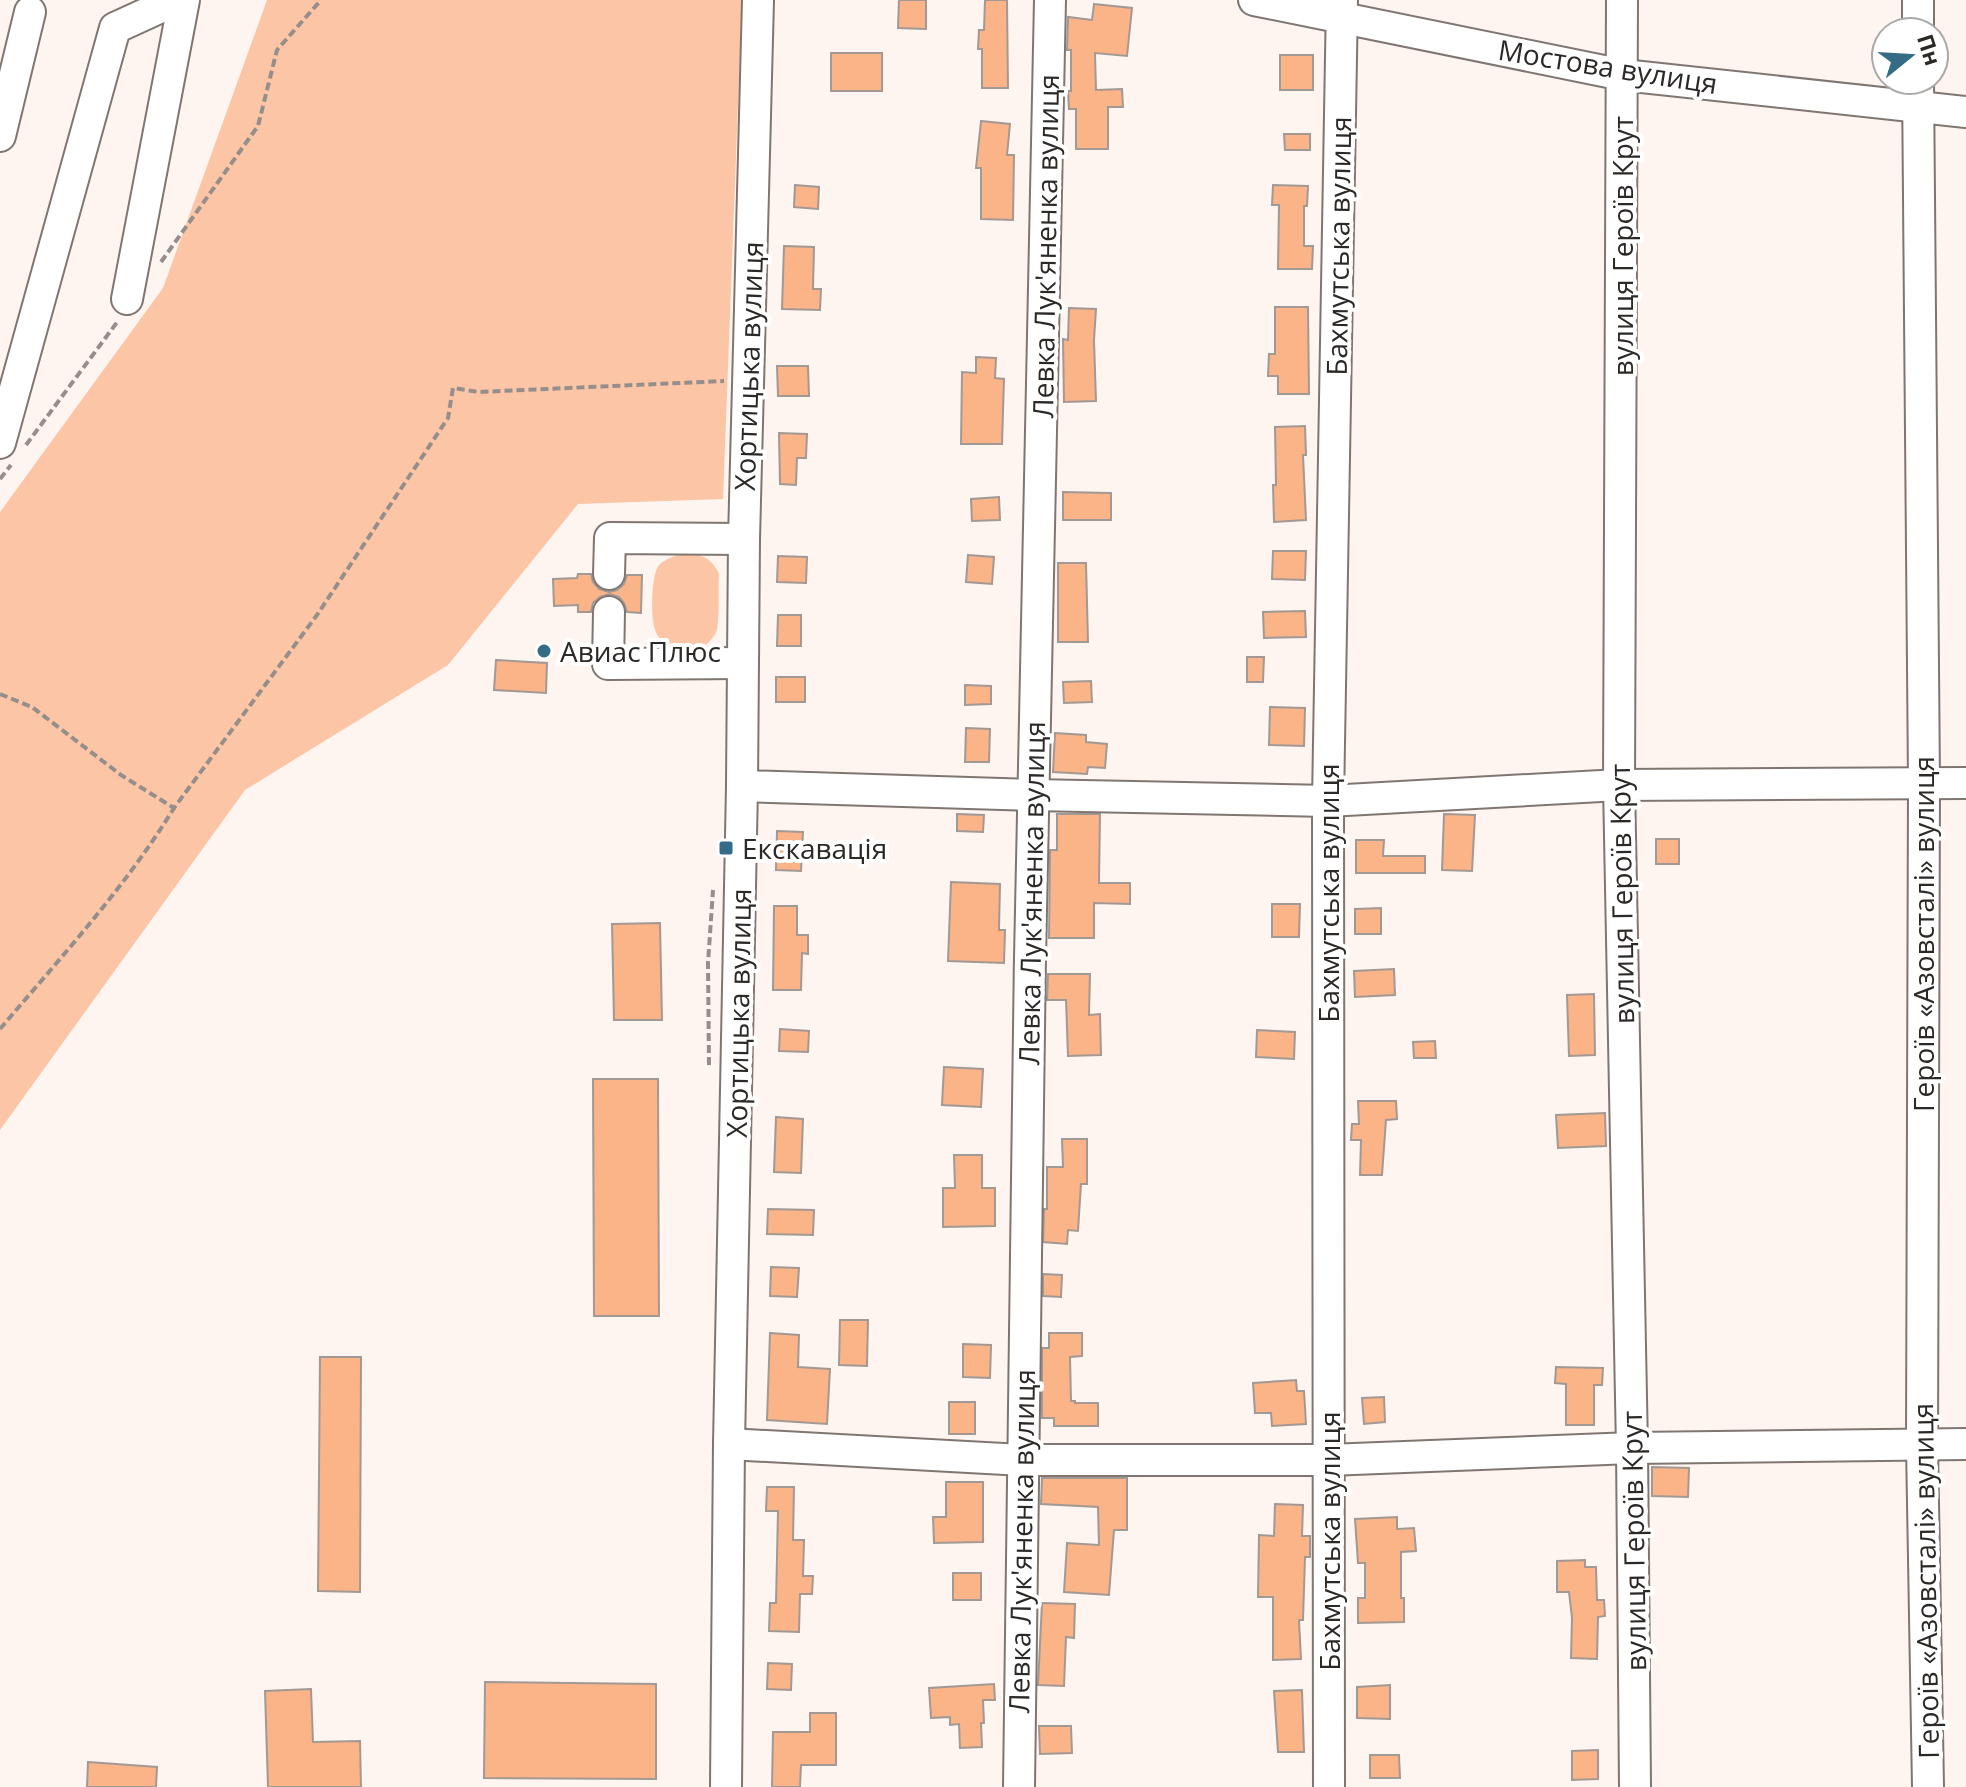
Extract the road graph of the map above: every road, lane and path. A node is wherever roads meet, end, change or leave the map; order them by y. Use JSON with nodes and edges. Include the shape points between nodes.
{"nodes":[{"id":1,"x":176,"y":0,"type":"edge"},
{"id":2,"x":184,"y":0,"type":"edge"},
{"id":3,"x":321,"y":0,"type":"edge"},
{"id":4,"x":758,"y":0,"type":"edge"},
{"id":5,"x":1050,"y":0,"type":"edge"},
{"id":6,"x":1254,"y":0,"type":"edge"},
{"id":7,"x":1622,"y":0,"type":"edge"},
{"id":8,"x":1342,"y":9,"type":"edge"},
{"id":9,"x":30,"y":12,"type":"dead end"},
{"id":10,"x":1623,"y":75,"type":"junction"},
{"id":11,"x":1870,"y":90,"type":"edge"},
{"id":12,"x":1918,"y":96,"type":"edge"},
{"id":13,"x":1926,"y":96,"type":"edge"},
{"id":14,"x":1966,"y":112,"type":"edge"},
{"id":15,"x":0,"y":136,"type":"edge"},
{"id":16,"x":156,"y":269,"type":"dead end"},
{"id":17,"x":123,"y":310,"type":"joint"},
{"id":18,"x":727,"y":380,"type":"dead end"},
{"id":19,"x":0,"y":443,"type":"edge"},
{"id":20,"x":0,"y":479,"type":"edge"},
{"id":21,"x":744,"y":539,"type":"junction"},
{"id":22,"x":609,"y":574,"type":"dead end"},
{"id":23,"x":609,"y":612,"type":"dead end"},
{"id":24,"x":742,"y":663,"type":"junction"},
{"id":25,"x":0,"y":694,"type":"edge"},
{"id":26,"x":1924,"y":783,"type":"junction"},
{"id":27,"x":1966,"y":783,"type":"edge"},
{"id":28,"x":1619,"y":785,"type":"junction"},
{"id":29,"x":742,"y":786,"type":"junction"},
{"id":30,"x":1032,"y":795,"type":"junction"},
{"id":31,"x":1328,"y":801,"type":"junction"},
{"id":32,"x":174,"y":808,"type":"junction"},
{"id":33,"x":0,"y":1029,"type":"edge"},
{"id":34,"x":729,"y":1444,"type":"junction"},
{"id":35,"x":1966,"y":1444,"type":"edge"},
{"id":36,"x":1922,"y":1445,"type":"junction"},
{"id":37,"x":1632,"y":1448,"type":"junction"},
{"id":38,"x":1022,"y":1460,"type":"junction"},
{"id":39,"x":1328,"y":1460,"type":"junction"},
{"id":40,"x":726,"y":1787,"type":"edge"},
{"id":41,"x":1019,"y":1787,"type":"edge"},
{"id":42,"x":1329,"y":1787,"type":"edge"},
{"id":43,"x":1635,"y":1787,"type":"edge"},
{"id":44,"x":1928,"y":1787,"type":"edge"}],
"edges":[{"from":1,"to":19,"type":"street","via":[[115,28]]},
{"from":2,"to":17,"type":"street"},
{"from":3,"to":16,"type":"path","via":[[277,50],[258,126]]},
{"from":4,"to":21,"type":"street","name":"Хортицька вулиця"},
{"from":5,"to":30,"type":"street","name":"Левка Лук'яненка вулиця"},
{"from":6,"to":8,"type":"street","name":"Мостова вулиця"},
{"from":7,"to":10,"type":"street","name":"вулиця Героїв Крут"},
{"from":8,"to":10,"type":"street","name":"Мостова вулиця"},
{"from":8,"to":31,"type":"street","name":"Бахмутська вулиця"},
{"from":9,"to":15,"type":"street"},
{"from":10,"to":11,"type":"street","name":"Мостова вулиця"},
{"from":10,"to":28,"type":"street","name":"вулиця Героїв Крут"},
{"from":12,"to":26,"type":"street","name":"Героїв «Азовсталі» вулиця"},
{"from":13,"to":14,"type":"street","name":"Мостова вулиця"},
{"from":17,"to":20,"type":"path"},
{"from":18,"to":32,"type":"path","via":[[479,392],[453,388],[448,418],[317,615]]},
{"from":21,"to":22,"type":"street","via":[[610,538]]},
{"from":21,"to":24,"type":"street","name":"Хортицька вулиця"},
{"from":23,"to":24,"type":"street","via":[[608,664]]},
{"from":24,"to":29,"type":"street","name":"Хортицька вулиця"},
{"from":25,"to":32,"type":"path","via":[[32,707]]},
{"from":26,"to":27,"type":"street"},
{"from":26,"to":28,"type":"street"},
{"from":26,"to":36,"type":"street","name":"Героїв «Азовсталі» вулиця"},
{"from":28,"to":31,"type":"street"},
{"from":28,"to":37,"type":"street","name":"вулиця Героїв Крут"},
{"from":29,"to":30,"type":"street"},
{"from":29,"to":34,"type":"street","name":"Хортицька вулиця"},
{"from":30,"to":31,"type":"street"},
{"from":30,"to":38,"type":"street","name":"Левка Лук'яненка вулиця"},
{"from":31,"to":39,"type":"street","name":"Бахмутська вулиця"},
{"from":32,"to":33,"type":"path","via":[[153,843]]},
{"from":34,"to":38,"type":"street"},
{"from":34,"to":40,"type":"street","name":"Хортицька вулиця"},
{"from":35,"to":36,"type":"street"},
{"from":36,"to":37,"type":"street"},
{"from":36,"to":44,"type":"street","name":"Героїв «Азовсталі» вулиця"},
{"from":37,"to":39,"type":"street"},
{"from":37,"to":43,"type":"street","name":"вулиця Героїв Крут"},
{"from":38,"to":39,"type":"street"},
{"from":38,"to":41,"type":"street","name":"Левка Лук'яненка вулиця"},
{"from":39,"to":42,"type":"street","name":"Бахмутська вулиця"}]}
